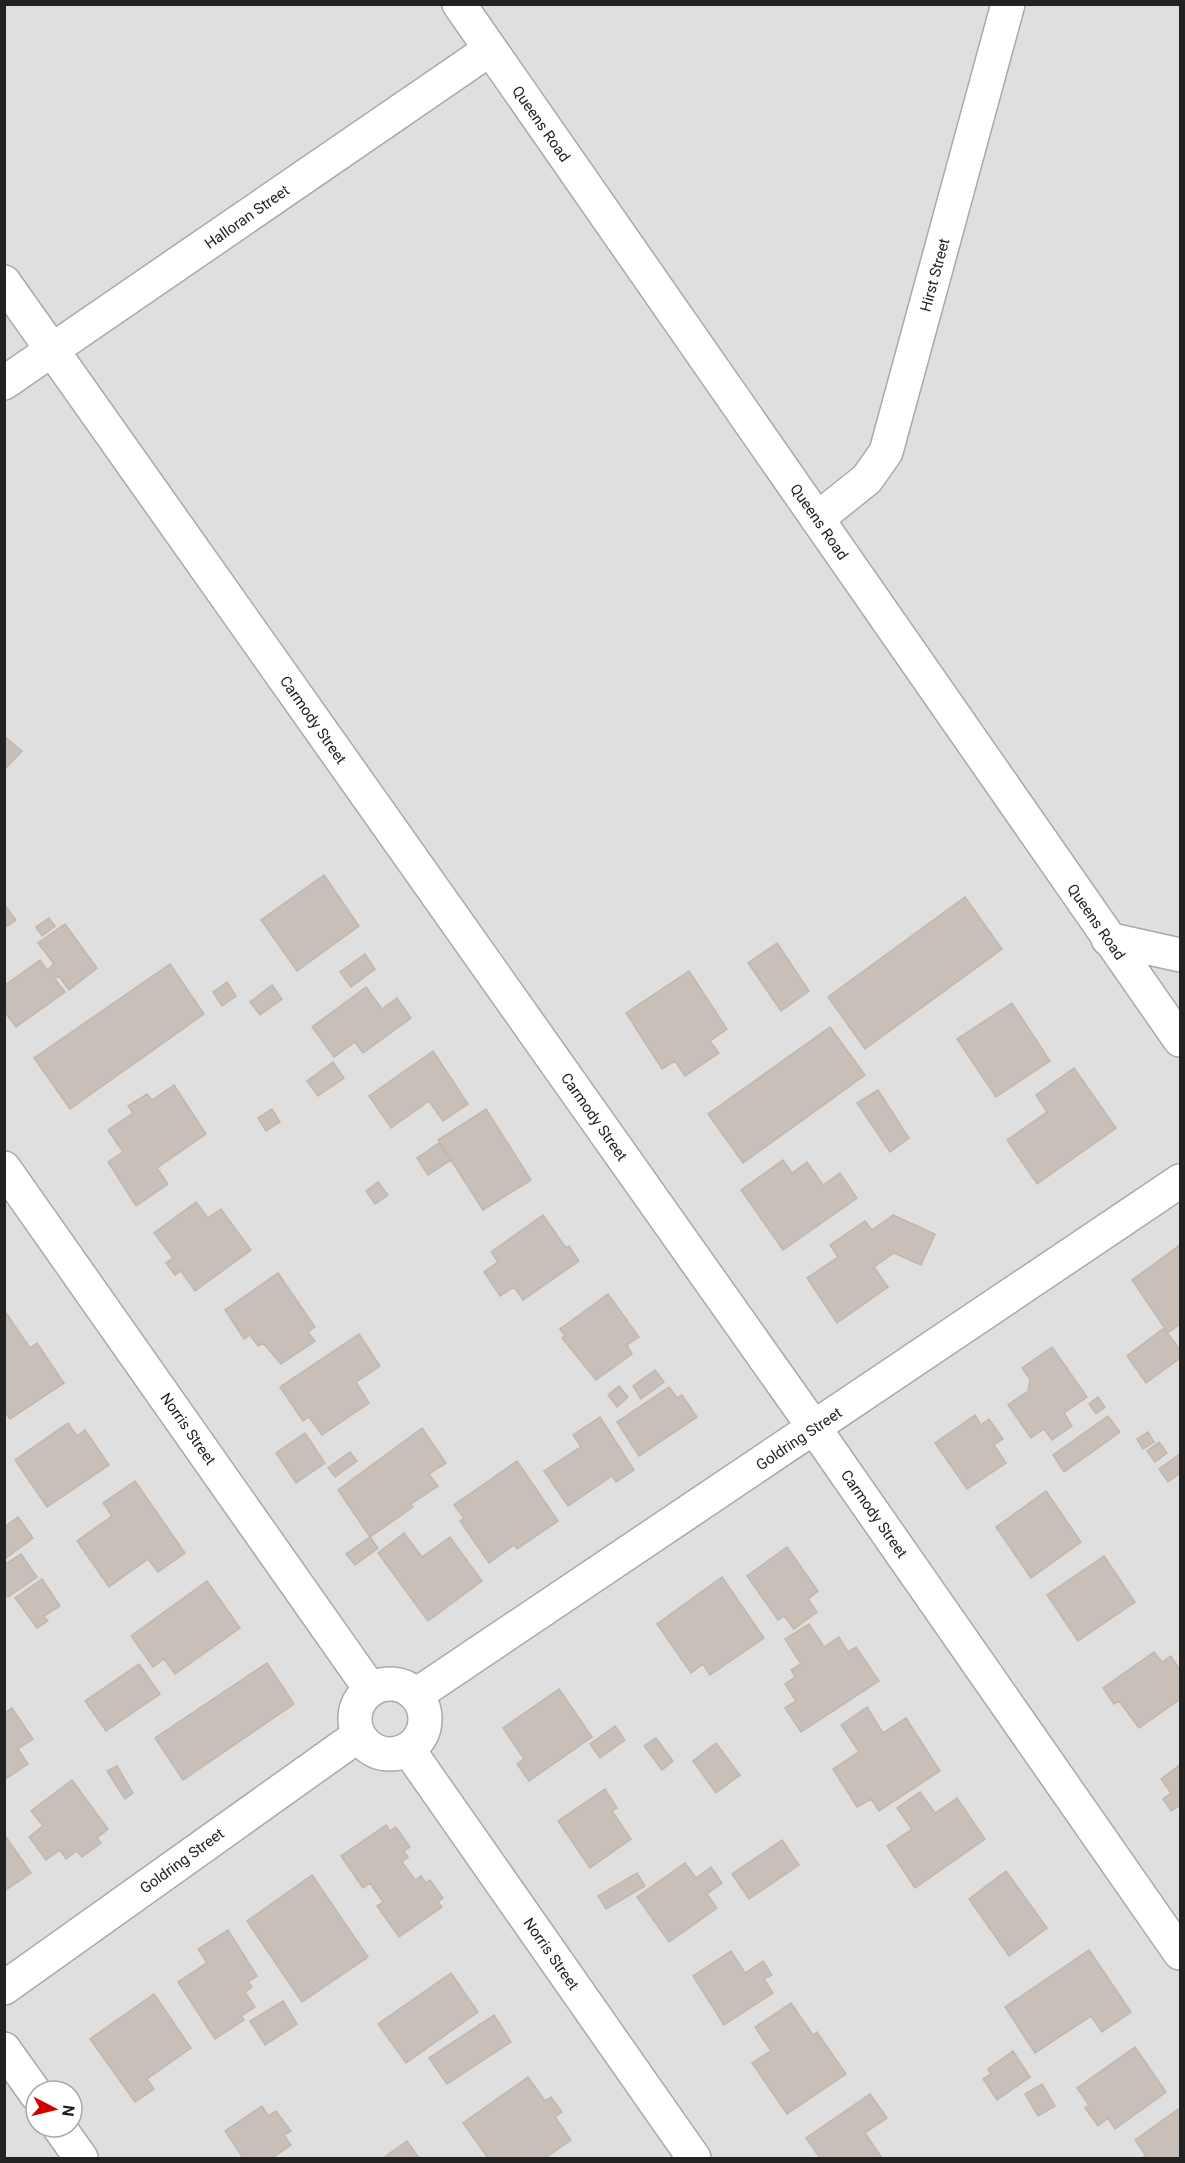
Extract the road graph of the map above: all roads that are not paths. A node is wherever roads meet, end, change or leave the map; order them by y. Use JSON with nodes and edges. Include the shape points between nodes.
{"nodes":[{"id":1,"x":459,"y":4,"type":"edge"},
{"id":2,"x":1008,"y":4,"type":"edge"},
{"id":3,"x":489,"y":50,"type":"junction"},
{"id":4,"x":4,"y":282,"type":"edge"},
{"id":5,"x":52,"y":351,"type":"junction"},
{"id":6,"x":4,"y":383,"type":"edge"},
{"id":7,"x":817,"y":519,"type":"junction"},
{"id":8,"x":1108,"y":939,"type":"junction"},
{"id":9,"x":1180,"y":955,"type":"edge"},
{"id":10,"x":1180,"y":1040,"type":"edge"},
{"id":11,"x":4,"y":1168,"type":"edge"},
{"id":12,"x":1180,"y":1181,"type":"edge"},
{"id":13,"x":815,"y":1429,"type":"junction"},
{"id":14,"x":371,"y":1690,"type":"junction"},
{"id":15,"x":417,"y":1695,"type":"junction"},
{"id":16,"x":359,"y":1735,"type":"junction"},
{"id":17,"x":408,"y":1749,"type":"junction"},
{"id":18,"x":1180,"y":1953,"type":"edge"},
{"id":19,"x":4,"y":1988,"type":"edge"},
{"id":20,"x":4,"y":2049,"type":"edge"},
{"id":21,"x":25,"y":2079,"type":"edge"},
{"id":22,"x":68,"y":2139,"type":"edge"},
{"id":23,"x":81,"y":2158,"type":"edge"},
{"id":24,"x":694,"y":2158,"type":"edge"}],
"edges":[{"from":1,"to":3,"type":"street","name":"Queens Road"},
{"from":2,"to":7,"type":"street","name":"Hirst Street","via":[[886,452],[867,479]]},
{"from":3,"to":5,"type":"street","name":"Halloran Street"},
{"from":3,"to":7,"type":"street","name":"Queens Road"},
{"from":4,"to":5,"type":"street","name":"Carmody Street"},
{"from":5,"to":6,"type":"street","name":"Halloran Street"},
{"from":5,"to":13,"type":"street","name":"Carmody Street"},
{"from":7,"to":8,"type":"street","name":"Queens Road"},
{"from":8,"to":9,"type":"street"},
{"from":8,"to":10,"type":"street","name":"Queens Road"},
{"from":11,"to":14,"type":"street","name":"Norris Street"},
{"from":12,"to":13,"type":"street","name":"Goldring Street"},
{"from":13,"to":15,"type":"street","name":"Goldring Street"},
{"from":13,"to":18,"type":"street","name":"Carmody Street"},
{"from":14,"to":15,"type":"street","via":[[394,1684]]},
{"from":14,"to":16,"type":"street","via":[[356,1711]]},
{"from":15,"to":17,"type":"street","via":[[423,1706],[423,1730]]},
{"from":16,"to":17,"type":"street","via":[[373,1749],[384,1753]]},
{"from":16,"to":19,"type":"street","name":"Goldring Street"},
{"from":17,"to":24,"type":"street","name":"Norris Street"},
{"from":20,"to":21,"type":"street"},
{"from":22,"to":23,"type":"street"}]}
